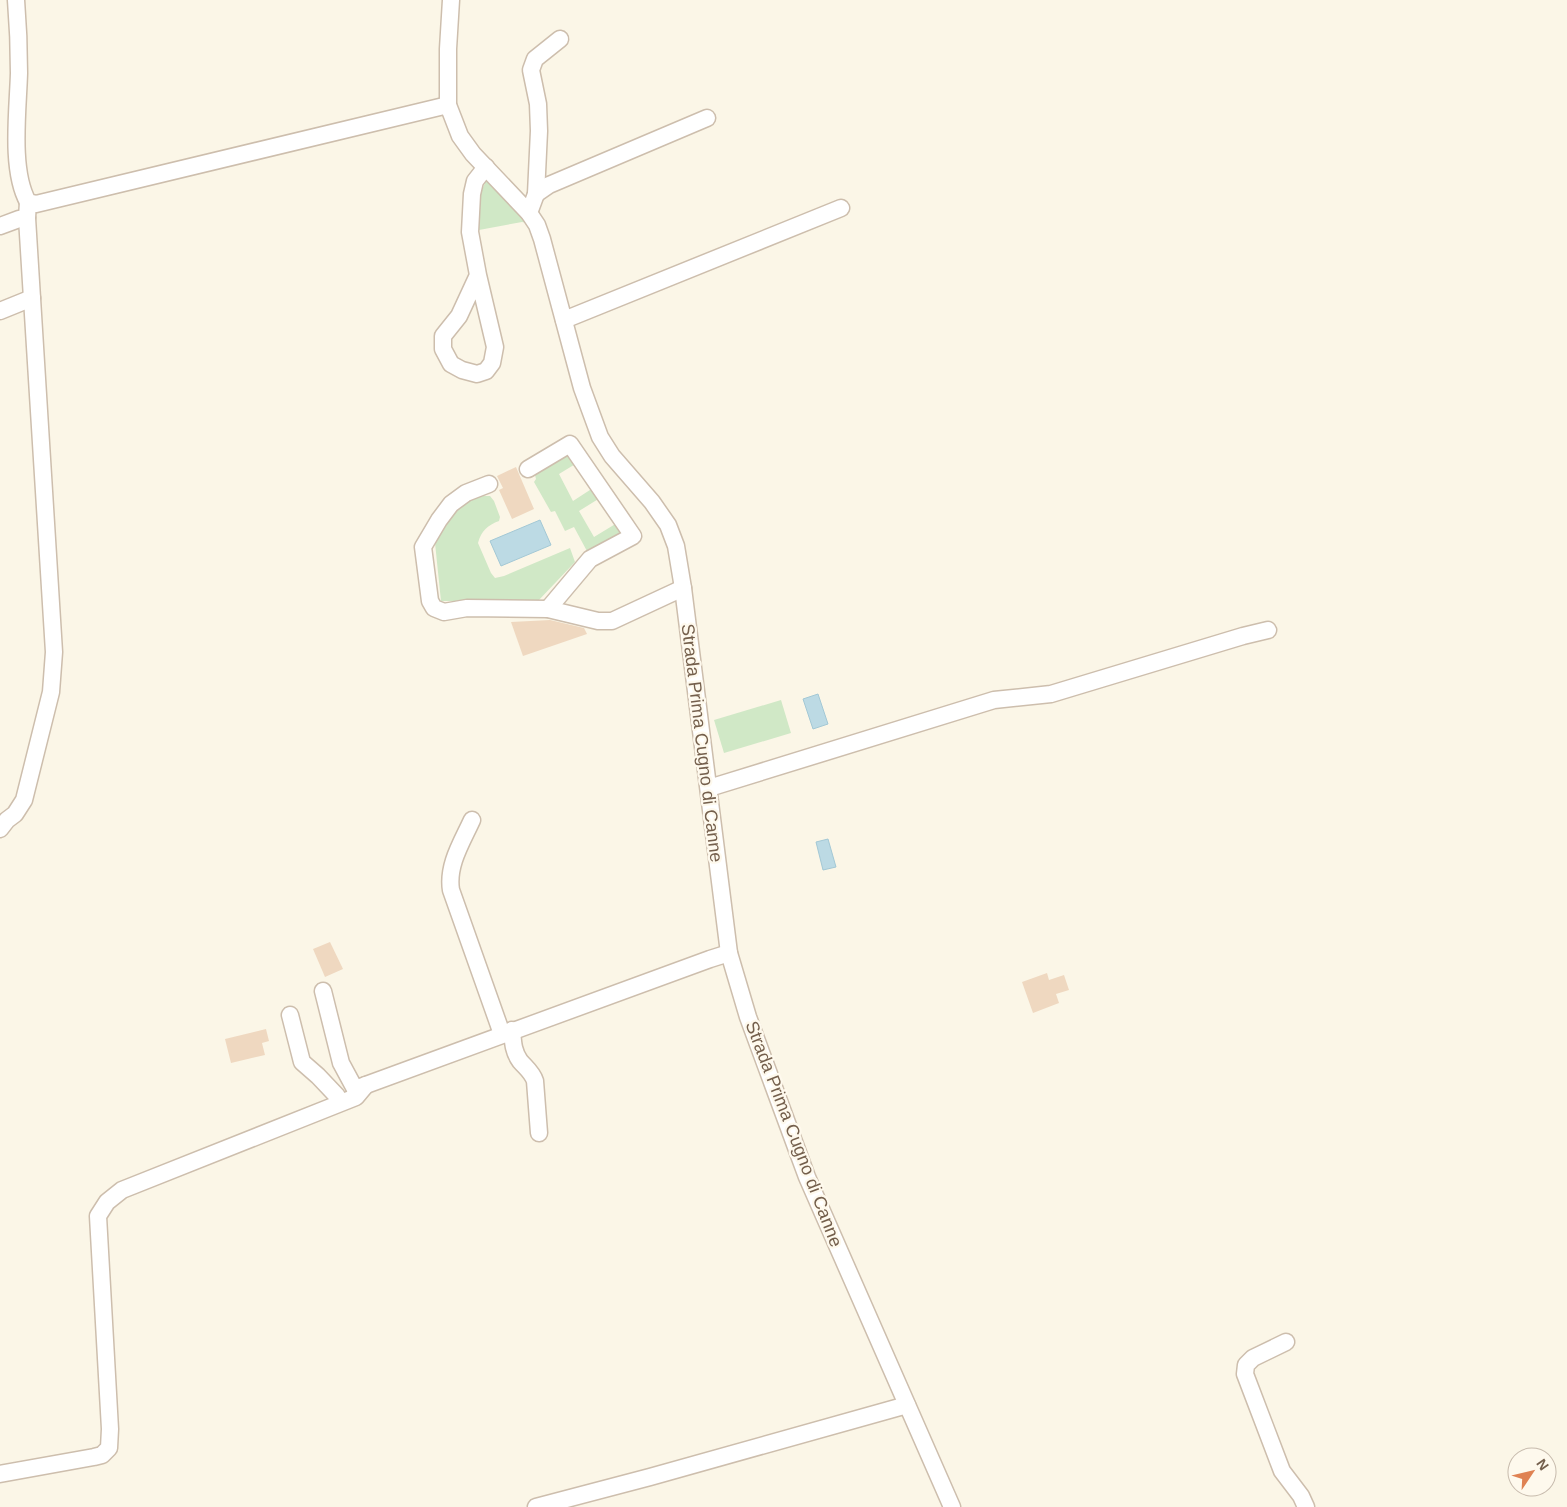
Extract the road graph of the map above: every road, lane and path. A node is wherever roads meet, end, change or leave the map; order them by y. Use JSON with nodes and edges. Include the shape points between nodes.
{"nodes":[{"id":1,"x":16,"y":0,"type":"edge"},
{"id":2,"x":451,"y":0,"type":"edge"},
{"id":3,"x":560,"y":39,"type":"dead end"},
{"id":4,"x":448,"y":106,"type":"junction"},
{"id":5,"x":707,"y":118,"type":"dead end"},
{"id":6,"x":486,"y":167,"type":"junction"},
{"id":7,"x":536,"y":194,"type":"junction"},
{"id":8,"x":841,"y":208,"type":"dead end"},
{"id":9,"x":27,"y":210,"type":"junction"},
{"id":10,"x":529,"y":212,"type":"junction"},
{"id":11,"x":0,"y":226,"type":"edge"},
{"id":12,"x":478,"y":275,"type":"junction"},
{"id":13,"x":32,"y":298,"type":"junction"},
{"id":14,"x":0,"y":311,"type":"edge"},
{"id":15,"x":564,"y":320,"type":"junction"},
{"id":16,"x":528,"y":469,"type":"dead end"},
{"id":17,"x":489,"y":484,"type":"dead end"},
{"id":18,"x":683,"y":588,"type":"junction"},
{"id":19,"x":548,"y":609,"type":"junction"},
{"id":20,"x":1268,"y":630,"type":"dead end"},
{"id":21,"x":709,"y":788,"type":"junction"},
{"id":22,"x":472,"y":820,"type":"dead end"},
{"id":23,"x":0,"y":829,"type":"edge"},
{"id":24,"x":729,"y":953,"type":"junction"},
{"id":25,"x":323,"y":991,"type":"dead end"},
{"id":26,"x":290,"y":1015,"type":"dead end"},
{"id":27,"x":507,"y":1032,"type":"junction"},
{"id":28,"x":361,"y":1087,"type":"junction"},
{"id":29,"x":337,"y":1096,"type":"junction"},
{"id":30,"x":539,"y":1134,"type":"dead end"},
{"id":31,"x":192,"y":1151,"type":"dead end"},
{"id":32,"x":1286,"y":1342,"type":"dead end"},
{"id":33,"x":907,"y":1404,"type":"junction"},
{"id":34,"x":0,"y":1474,"type":"edge"},
{"id":35,"x":536,"y":1507,"type":"edge"},
{"id":36,"x":952,"y":1507,"type":"edge"},
{"id":37,"x":1306,"y":1507,"type":"edge"}],
"edges":[{"from":1,"to":9,"type":"street","via":[[18,172]]},
{"from":2,"to":4,"type":"street","name":"Strada Prima Cugno di Canne"},
{"from":3,"to":7,"type":"street","via":[[535,59],[531,70],[538,104]]},
{"from":4,"to":6,"type":"street","name":"Strada Prima Cugno di Canne","via":[[460,136]]},
{"from":4,"to":9,"type":"street","via":[[36,204]]},
{"from":5,"to":7,"type":"street","via":[[549,185]]},
{"from":6,"to":10,"type":"street","name":"Strada Prima Cugno di Canne"},
{"from":6,"to":12,"type":"street","via":[[475,181],[472,194],[470,232]]},
{"from":7,"to":10,"type":"street"},
{"from":8,"to":15,"type":"street"},
{"from":9,"to":11,"type":"street","via":[[19,219]]},
{"from":9,"to":13,"type":"street"},
{"from":10,"to":15,"type":"street","name":"Strada Prima Cugno di Canne","via":[[542,239]]},
{"from":12,"to":12,"type":"street","via":[[460,316],[443,336],[443,349],[451,364],[478,374],[486,371],[492,363],[495,348]]},
{"from":13,"to":14,"type":"street"},
{"from":13,"to":23,"type":"street","via":[[54,652],[52,692],[24,800]]},
{"from":15,"to":18,"type":"street","name":"Strada Prima Cugno di Canne","via":[[582,388],[600,437],[668,525],[676,546]]},
{"from":16,"to":19,"type":"street","via":[[570,444],[633,536],[590,559]]},
{"from":17,"to":19,"type":"street","via":[[466,493],[451,504],[423,548],[430,601],[434,608],[444,612],[467,608]]},
{"from":18,"to":19,"type":"street","via":[[612,621],[598,621]]},
{"from":18,"to":21,"type":"street","name":"Strada Prima Cugno di Canne"},
{"from":20,"to":21,"type":"street","via":[[1051,694],[994,700]]},
{"from":21,"to":24,"type":"street","name":"Strada Prima Cugno di Canne"},
{"from":22,"to":27,"type":"street","via":[[452,865],[451,890]]},
{"from":24,"to":27,"type":"street"},
{"from":24,"to":33,"type":"street","name":"Strada Prima Cugno di Canne","via":[[748,1017],[807,1178]]},
{"from":25,"to":28,"type":"street","via":[[341,1063]]},
{"from":26,"to":29,"type":"street","via":[[302,1062]]},
{"from":27,"to":28,"type":"street"},
{"from":27,"to":30,"type":"street","via":[[520,1061],[535,1081]]},
{"from":28,"to":29,"type":"street"},
{"from":28,"to":34,"type":"street","via":[[356,1097],[122,1190],[107,1202],[98,1216],[109,1448],[94,1458]]},
{"from":29,"to":31,"type":"street"},
{"from":32,"to":37,"type":"street","via":[[1253,1358],[1246,1365],[1245,1374],[1282,1471]]},
{"from":33,"to":35,"type":"street"},
{"from":33,"to":36,"type":"street","name":"Strada Prima Cugno di Canne"}]}
